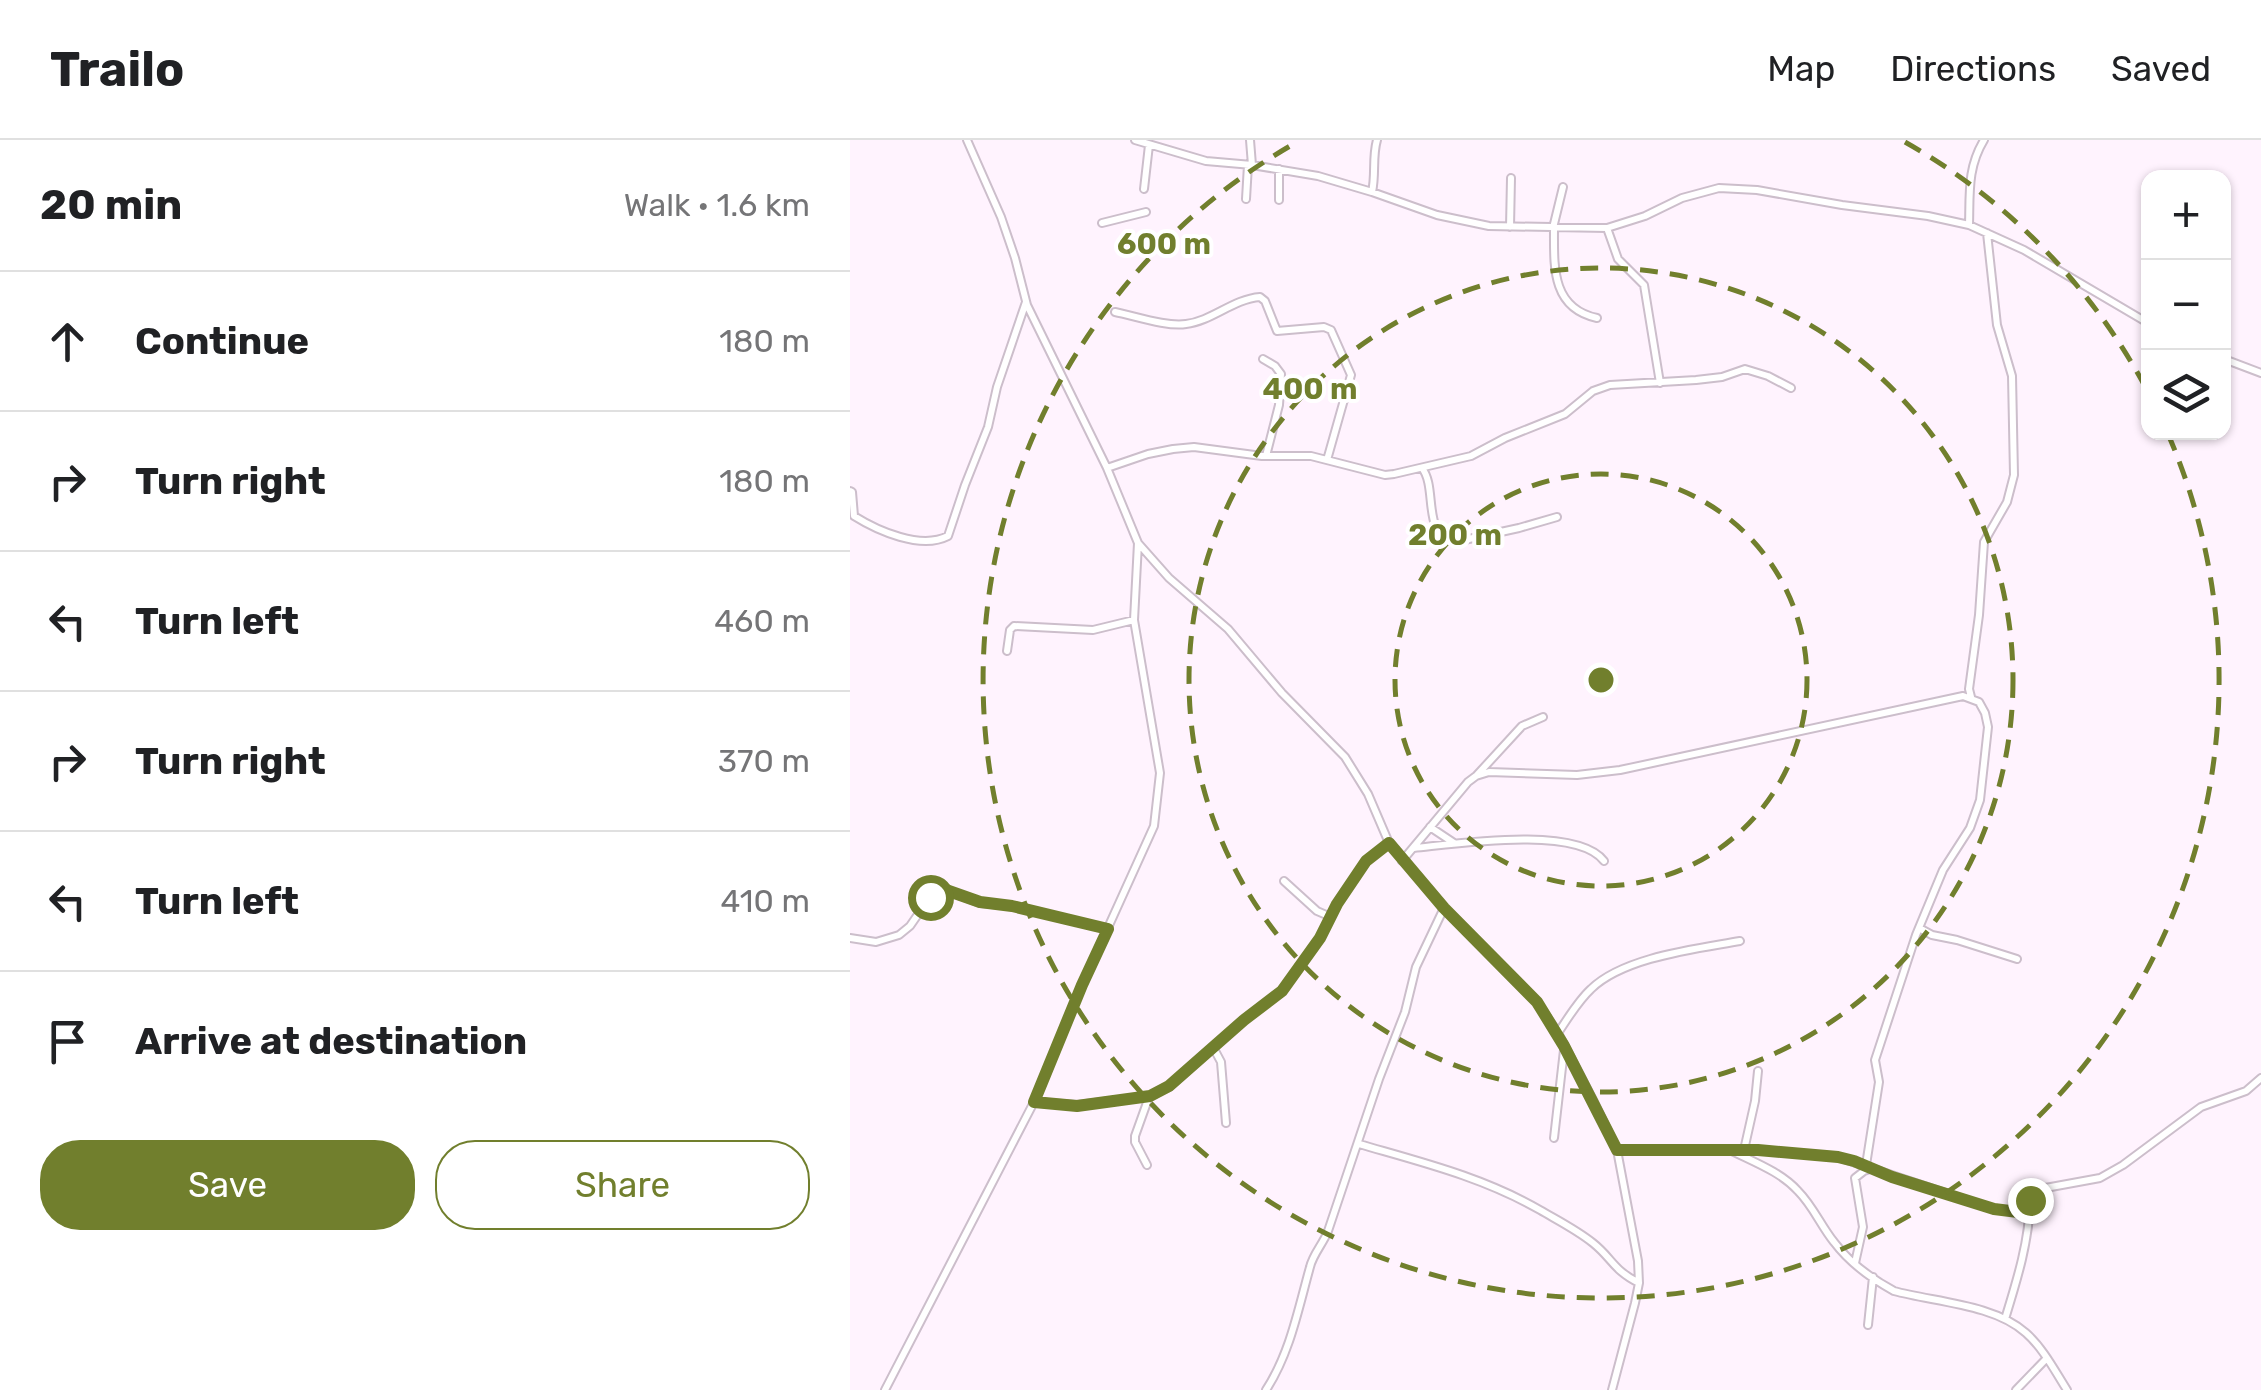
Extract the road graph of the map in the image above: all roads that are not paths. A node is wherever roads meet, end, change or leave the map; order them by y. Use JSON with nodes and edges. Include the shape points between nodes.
{"nodes":[{"id":1,"x":967,"y":140,"type":"edge"},
{"id":2,"x":1134,"y":140,"type":"edge"},
{"id":3,"x":1250,"y":140,"type":"edge"},
{"id":4,"x":1377,"y":140,"type":"edge"},
{"id":5,"x":1984,"y":140,"type":"edge"},
{"id":6,"x":1149,"y":145,"type":"junction"},
{"id":7,"x":1250,"y":165,"type":"junction"},
{"id":8,"x":1279,"y":169,"type":"junction"},
{"id":9,"x":1511,"y":178,"type":"dead end"},
{"id":10,"x":1563,"y":187,"type":"dead end"},
{"id":11,"x":1144,"y":189,"type":"dead end"},
{"id":12,"x":1372,"y":192,"type":"junction"},
{"id":13,"x":1246,"y":199,"type":"dead end"},
{"id":14,"x":1279,"y":200,"type":"dead end"},
{"id":15,"x":1146,"y":212,"type":"dead end"},
{"id":16,"x":1102,"y":223,"type":"dead end"},
{"id":17,"x":1968,"y":225,"type":"junction"},
{"id":18,"x":1510,"y":227,"type":"junction"},
{"id":19,"x":1554,"y":228,"type":"junction"},
{"id":20,"x":1606,"y":228,"type":"junction"},
{"id":21,"x":1986,"y":232,"type":"junction"},
{"id":22,"x":1026,"y":302,"type":"junction"},
{"id":23,"x":1116,"y":312,"type":"dead end"},
{"id":24,"x":1597,"y":318,"type":"dead end"},
{"id":25,"x":2141,"y":319,"type":"edge"},
{"id":26,"x":1263,"y":359,"type":"dead end"},
{"id":27,"x":2231,"y":361,"type":"edge"},
{"id":28,"x":2261,"y":373,"type":"edge"},
{"id":29,"x":1660,"y":383,"type":"junction"},
{"id":30,"x":1791,"y":388,"type":"dead end"},
{"id":31,"x":1266,"y":456,"type":"junction"},
{"id":32,"x":1327,"y":460,"type":"junction"},
{"id":33,"x":1106,"y":468,"type":"junction"},
{"id":34,"x":1422,"y":468,"type":"junction"},
{"id":35,"x":850,"y":491,"type":"edge"},
{"id":36,"x":1557,"y":516,"type":"dead end"},
{"id":37,"x":1138,"y":543,"type":"junction"},
{"id":38,"x":1134,"y":620,"type":"junction"},
{"id":39,"x":1007,"y":651,"type":"dead end"},
{"id":40,"x":1971,"y":697,"type":"junction"},
{"id":41,"x":1543,"y":717,"type":"dead end"},
{"id":42,"x":1476,"y":776,"type":"junction"},
{"id":43,"x":1430,"y":827,"type":"junction"},
{"id":44,"x":1389,"y":843,"type":"junction"},
{"id":45,"x":1454,"y":844,"type":"junction"},
{"id":46,"x":1412,"y":848,"type":"junction"},
{"id":47,"x":1402,"y":861,"type":"junction"},
{"id":48,"x":1604,"y":861,"type":"dead end"},
{"id":49,"x":1284,"y":881,"type":"dead end"},
{"id":50,"x":1444,"y":908,"type":"junction"},
{"id":51,"x":1331,"y":917,"type":"junction"},
{"id":52,"x":1919,"y":928,"type":"junction"},
{"id":53,"x":1108,"y":929,"type":"junction"},
{"id":54,"x":850,"y":938,"type":"edge"},
{"id":55,"x":1740,"y":940,"type":"dead end"},
{"id":56,"x":2017,"y":959,"type":"dead end"},
{"id":57,"x":1558,"y":1033,"type":"junction"},
{"id":58,"x":1564,"y":1046,"type":"junction"},
{"id":59,"x":1213,"y":1048,"type":"junction"},
{"id":60,"x":1758,"y":1071,"type":"dead end"},
{"id":61,"x":2261,"y":1078,"type":"edge"},
{"id":62,"x":1150,"y":1096,"type":"junction"},
{"id":63,"x":1034,"y":1102,"type":"junction"},
{"id":64,"x":1226,"y":1123,"type":"dead end"},
{"id":65,"x":1554,"y":1138,"type":"dead end"},
{"id":66,"x":1359,"y":1144,"type":"junction"},
{"id":67,"x":1617,"y":1150,"type":"junction"},
{"id":68,"x":1730,"y":1150,"type":"junction"},
{"id":69,"x":1744,"y":1150,"type":"junction"},
{"id":70,"x":1147,"y":1165,"type":"dead end"},
{"id":71,"x":1869,"y":1166,"type":"junction"},
{"id":72,"x":2030,"y":1200,"type":"junction"},
{"id":73,"x":2018,"y":1212,"type":"junction"},
{"id":74,"x":2029,"y":1226,"type":"junction"},
{"id":75,"x":1855,"y":1264,"type":"junction"},
{"id":76,"x":1873,"y":1278,"type":"junction"},
{"id":77,"x":1639,"y":1283,"type":"junction"},
{"id":78,"x":2005,"y":1318,"type":"junction"},
{"id":79,"x":1868,"y":1325,"type":"dead end"},
{"id":80,"x":2046,"y":1358,"type":"junction"},
{"id":81,"x":885,"y":1390,"type":"edge"},
{"id":82,"x":1266,"y":1390,"type":"edge"},
{"id":83,"x":1612,"y":1390,"type":"edge"},
{"id":84,"x":2016,"y":1390,"type":"edge"},
{"id":85,"x":2067,"y":1390,"type":"edge"}],
"edges":[{"from":1,"to":22,"type":"street","via":[[1001,217]]},
{"from":2,"to":6,"type":"street"},
{"from":3,"to":7,"type":"street"},
{"from":4,"to":12,"type":"street"},
{"from":5,"to":17,"type":"street","via":[[1968,183]]},
{"from":6,"to":7,"type":"street"},
{"from":6,"to":11,"type":"street"},
{"from":7,"to":8,"type":"street"},
{"from":7,"to":13,"type":"street"},
{"from":8,"to":12,"type":"street"},
{"from":8,"to":14,"type":"street"},
{"from":9,"to":18,"type":"street"},
{"from":10,"to":19,"type":"street"},
{"from":12,"to":18,"type":"street","via":[[1462,222]]},
{"from":15,"to":16,"type":"street"},
{"from":17,"to":20,"type":"street","via":[[1720,188]]},
{"from":17,"to":21,"type":"street"},
{"from":18,"to":19,"type":"street"},
{"from":19,"to":20,"type":"street"},
{"from":19,"to":24,"type":"street","via":[[1560,289],[1578,312]]},
{"from":20,"to":29,"type":"street","via":[[1618,259],[1644,285]]},
{"from":21,"to":25,"type":"street"},
{"from":21,"to":40,"type":"street","via":[[2012,376],[2014,475],[1984,542]]},
{"from":22,"to":33,"type":"street"},
{"from":22,"to":35,"type":"street","via":[[948,536],[932,541],[880,530],[854,516]]},
{"from":23,"to":32,"type":"street","via":[[1188,324],[1260,297],[1277,331],[1331,330],[1351,375]]},
{"from":26,"to":31,"type":"street","via":[[1281,374]]},
{"from":27,"to":28,"type":"street"},
{"from":29,"to":30,"type":"street","via":[[1745,369]]},
{"from":29,"to":34,"type":"street","via":[[1600,387],[1553,420],[1458,461]]},
{"from":31,"to":32,"type":"street"},
{"from":31,"to":33,"type":"street","via":[[1173,448]]},
{"from":32,"to":34,"type":"street","via":[[1385,475]]},
{"from":33,"to":37,"type":"street"},
{"from":34,"to":36,"type":"street","via":[[1437,527],[1449,542]]},
{"from":37,"to":38,"type":"street"},
{"from":37,"to":44,"type":"street","via":[[1228,629],[1344,757]]},
{"from":38,"to":39,"type":"street","via":[[1093,630],[1014,626]]},
{"from":38,"to":53,"type":"street","via":[[1160,773],[1158,802],[1154,826]]},
{"from":40,"to":42,"type":"street","via":[[1620,770]]},
{"from":40,"to":52,"type":"street","via":[[1988,727],[1980,800]]},
{"from":41,"to":42,"type":"street","via":[[1522,726]]},
{"from":42,"to":43,"type":"street"},
{"from":43,"to":45,"type":"street"},
{"from":43,"to":46,"type":"street"},
{"from":44,"to":47,"type":"street"},
{"from":44,"to":51,"type":"street","via":[[1366,861]]},
{"from":45,"to":46,"type":"street"},
{"from":45,"to":48,"type":"street","via":[[1542,840],[1591,850]]},
{"from":46,"to":47,"type":"street"},
{"from":47,"to":50,"type":"street"},
{"from":49,"to":51,"type":"street"},
{"from":50,"to":57,"type":"street","via":[[1537,1002]]},
{"from":50,"to":66,"type":"street","via":[[1416,967]]},
{"from":51,"to":59,"type":"street","via":[[1282,991]]},
{"from":52,"to":56,"type":"street"},
{"from":52,"to":71,"type":"street","via":[[1875,1060],[1879,1082]]},
{"from":53,"to":54,"type":"street","via":[[946,890],[930,897],[899,935],[876,942]]},
{"from":53,"to":63,"type":"street"},
{"from":55,"to":57,"type":"street","via":[[1662,956],[1606,978]]},
{"from":57,"to":58,"type":"street"},
{"from":58,"to":65,"type":"street"},
{"from":58,"to":67,"type":"street"},
{"from":59,"to":62,"type":"street"},
{"from":59,"to":64,"type":"street","via":[[1222,1062]]},
{"from":60,"to":69,"type":"street"},
{"from":61,"to":72,"type":"street","via":[[2202,1108],[2112,1172],[2048,1186]]},
{"from":62,"to":63,"type":"street","via":[[1077,1106]]},
{"from":62,"to":70,"type":"street","via":[[1135,1136]]},
{"from":63,"to":81,"type":"street"},
{"from":66,"to":77,"type":"street","via":[[1489,1184],[1593,1242],[1618,1271]]},
{"from":66,"to":82,"type":"street"},
{"from":67,"to":68,"type":"street"},
{"from":67,"to":77,"type":"street"},
{"from":68,"to":69,"type":"street"},
{"from":68,"to":75,"type":"street","via":[[1798,1190]]},
{"from":69,"to":71,"type":"street"},
{"from":71,"to":73,"type":"street"},
{"from":71,"to":75,"type":"street","via":[[1855,1178],[1862,1228]]},
{"from":72,"to":73,"type":"street"},
{"from":72,"to":74,"type":"street"},
{"from":73,"to":74,"type":"street"},
{"from":74,"to":78,"type":"street"},
{"from":75,"to":76,"type":"street"},
{"from":76,"to":78,"type":"street","via":[[1894,1291]]},
{"from":76,"to":79,"type":"street"},
{"from":77,"to":83,"type":"street"},
{"from":78,"to":80,"type":"street"},
{"from":80,"to":84,"type":"street"},
{"from":80,"to":85,"type":"street"}]}
